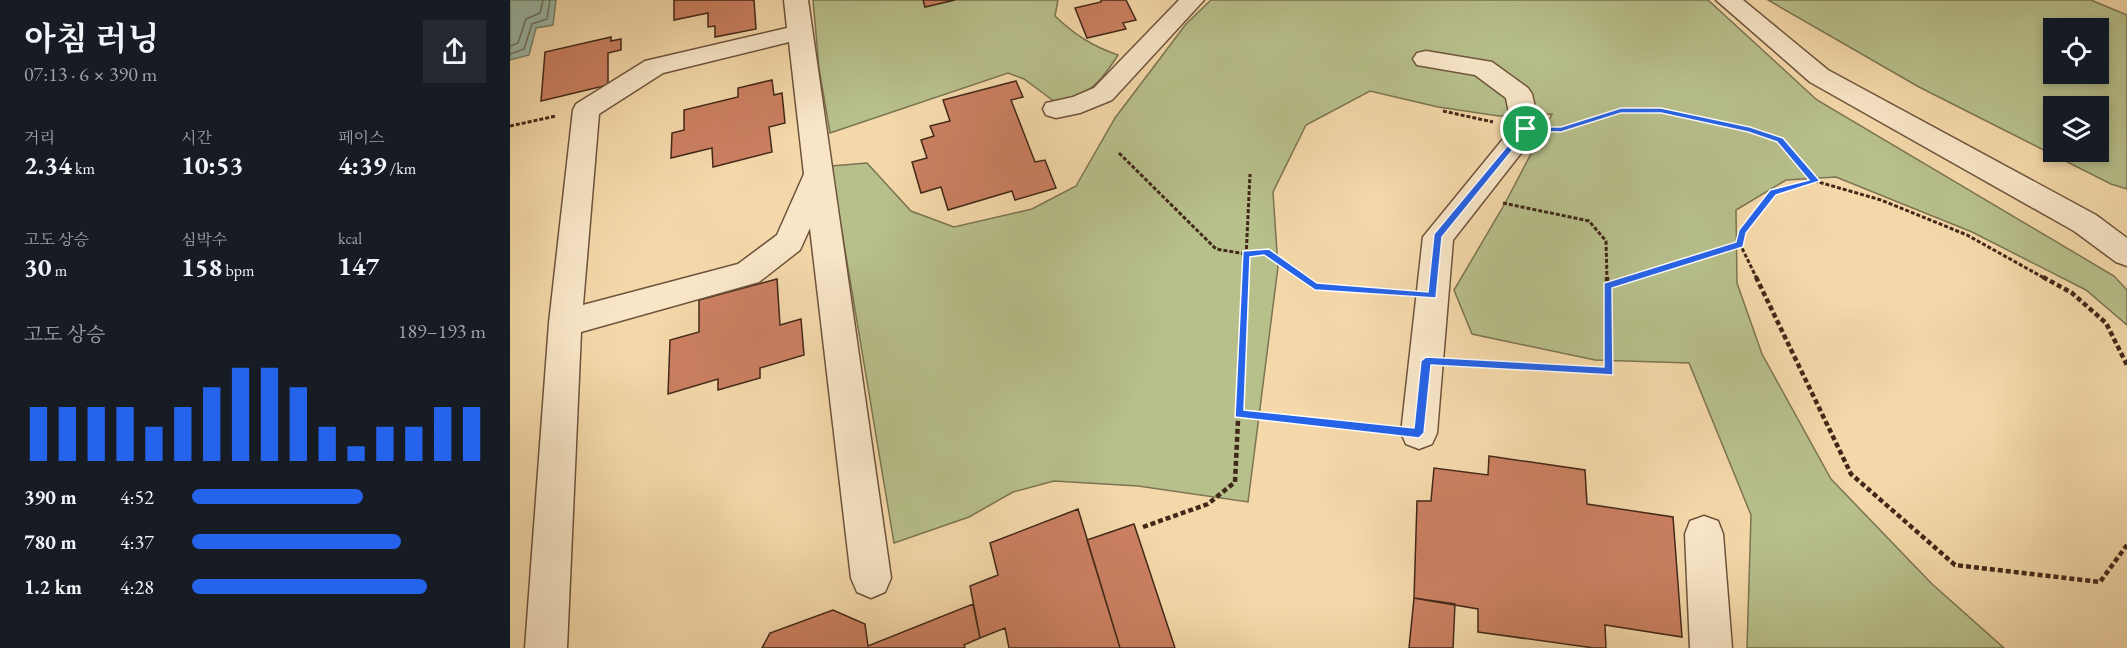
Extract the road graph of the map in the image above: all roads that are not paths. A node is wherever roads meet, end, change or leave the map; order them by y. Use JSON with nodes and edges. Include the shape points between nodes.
{"nodes":[{"id":1,"x":796,"y":0,"type":"edge"},
{"id":2,"x":1192,"y":0,"type":"edge"},
{"id":3,"x":1728,"y":0,"type":"edge"},
{"id":4,"x":801,"y":32,"type":"junction"},
{"id":5,"x":1426,"y":59,"type":"dead end"},
{"id":6,"x":1056,"y":109,"type":"dead end"},
{"id":7,"x":819,"y":172,"type":"junction"},
{"id":8,"x":2127,"y":254,"type":"edge"},
{"id":9,"x":565,"y":323,"type":"junction"},
{"id":10,"x":1419,"y":433,"type":"road end"},
{"id":11,"x":1704,"y":534,"type":"dead end"},
{"id":12,"x":871,"y":578,"type":"dead end"},
{"id":13,"x":546,"y":648,"type":"edge"},
{"id":14,"x":1711,"y":648,"type":"edge"}],
"edges":[{"from":1,"to":4,"type":"street"},
{"from":2,"to":6,"type":"street","via":[[1103,94]]},
{"from":3,"to":8,"type":"street","via":[[1819,76],[2085,223]]},
{"from":4,"to":7,"type":"street"},
{"from":4,"to":9,"type":"street","via":[[654,67],[586,110]]},
{"from":5,"to":10,"type":"street","via":[[1483,68],[1519,93],[1526,129],[1438,237]]},
{"from":7,"to":9,"type":"street","via":[[789,242],[748,273]]},
{"from":7,"to":12,"type":"street"},
{"from":9,"to":13,"type":"street"},
{"from":11,"to":14,"type":"street"}]}
